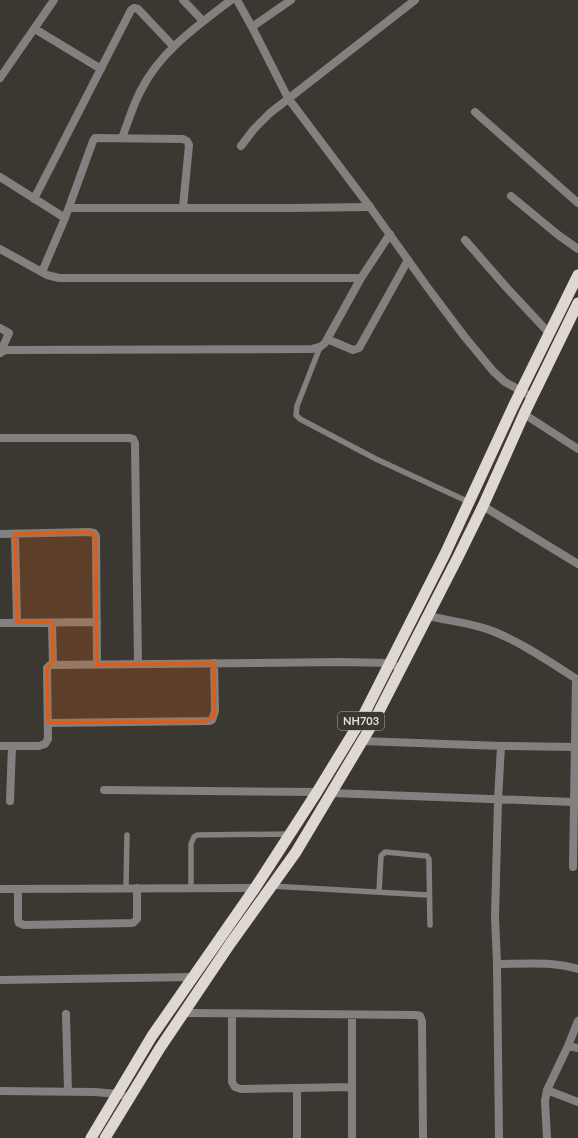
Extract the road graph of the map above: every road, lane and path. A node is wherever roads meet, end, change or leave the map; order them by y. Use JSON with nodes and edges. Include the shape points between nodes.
{"nodes":[{"id":1,"x":54,"y":0,"type":"edge"},
{"id":2,"x":183,"y":0,"type":"edge"},
{"id":3,"x":231,"y":0,"type":"edge"},
{"id":4,"x":236,"y":0,"type":"edge"},
{"id":5,"x":291,"y":0,"type":"edge"},
{"id":6,"x":415,"y":0,"type":"edge"},
{"id":7,"x":203,"y":21,"type":"junction"},
{"id":8,"x":252,"y":27,"type":"junction"},
{"id":9,"x":35,"y":29,"type":"junction"},
{"id":10,"x":173,"y":46,"type":"junction"},
{"id":11,"x":101,"y":69,"type":"junction"},
{"id":12,"x":0,"y":78,"type":"edge"},
{"id":13,"x":288,"y":98,"type":"junction"},
{"id":14,"x":475,"y":112,"type":"dead end"},
{"id":15,"x":122,"y":138,"type":"junction"},
{"id":16,"x":241,"y":146,"type":"dead end"},
{"id":17,"x":0,"y":177,"type":"edge"},
{"id":18,"x":512,"y":196,"type":"dead end"},
{"id":19,"x":34,"y":199,"type":"junction"},
{"id":20,"x":578,"y":202,"type":"edge"},
{"id":21,"x":183,"y":207,"type":"junction"},
{"id":22,"x":370,"y":207,"type":"junction"},
{"id":23,"x":69,"y":208,"type":"junction"},
{"id":24,"x":65,"y":218,"type":"junction"},
{"id":25,"x":390,"y":234,"type":"junction"},
{"id":26,"x":465,"y":240,"type":"dead end"},
{"id":27,"x":0,"y":249,"type":"edge"},
{"id":28,"x":578,"y":249,"type":"edge"},
{"id":29,"x":408,"y":260,"type":"junction"},
{"id":30,"x":42,"y":272,"type":"junction"},
{"id":31,"x":578,"y":275,"type":"edge"},
{"id":32,"x":361,"y":278,"type":"junction"},
{"id":33,"x":578,"y":303,"type":"edge"},
{"id":34,"x":0,"y":328,"type":"edge"},
{"id":35,"x":549,"y":333,"type":"junction"},
{"id":36,"x":327,"y":339,"type":"junction"},
{"id":37,"x":320,"y":347,"type":"junction"},
{"id":38,"x":0,"y":353,"type":"edge"},
{"id":39,"x":521,"y":391,"type":"junction"},
{"id":40,"x":532,"y":397,"type":"junction"},
{"id":41,"x":524,"y":414,"type":"junction"},
{"id":42,"x":0,"y":438,"type":"edge"},
{"id":43,"x":578,"y":449,"type":"edge"},
{"id":44,"x":469,"y":502,"type":"junction"},
{"id":45,"x":483,"y":506,"type":"junction"},
{"id":46,"x":0,"y":534,"type":"edge"},
{"id":47,"x":15,"y":534,"type":"junction"},
{"id":48,"x":578,"y":564,"type":"edge"},
{"id":49,"x":428,"y":616,"type":"junction"},
{"id":50,"x":17,"y":622,"type":"junction"},
{"id":51,"x":52,"y":622,"type":"junction"},
{"id":52,"x":97,"y":622,"type":"junction"},
{"id":53,"x":0,"y":623,"type":"edge"},
{"id":54,"x":214,"y":663,"type":"junction"},
{"id":55,"x":390,"y":663,"type":"junction"},
{"id":56,"x":53,"y":664,"type":"junction"},
{"id":57,"x":138,"y":664,"type":"junction"},
{"id":58,"x":97,"y":665,"type":"junction"},
{"id":59,"x":401,"y":669,"type":"junction"},
{"id":60,"x":577,"y":679,"type":"edge"},
{"id":61,"x":48,"y":723,"type":"junction"},
{"id":62,"x":362,"y":741,"type":"junction"},
{"id":63,"x":0,"y":746,"type":"edge"},
{"id":64,"x":12,"y":746,"type":"junction"},
{"id":65,"x":501,"y":746,"type":"junction"},
{"id":66,"x":575,"y":747,"type":"junction"},
{"id":67,"x":104,"y":790,"type":"dead end"},
{"id":68,"x":317,"y":792,"type":"junction"},
{"id":69,"x":331,"y":793,"type":"junction"},
{"id":70,"x":498,"y":800,"type":"junction"},
{"id":71,"x":10,"y":801,"type":"dead end"},
{"id":72,"x":574,"y":802,"type":"junction"},
{"id":73,"x":290,"y":834,"type":"junction"},
{"id":74,"x":127,"y":835,"type":"dead end"},
{"id":75,"x":573,"y":867,"type":"dead end"},
{"id":76,"x":271,"y":886,"type":"junction"},
{"id":77,"x":126,"y":888,"type":"junction"},
{"id":78,"x":136,"y":888,"type":"junction"},
{"id":79,"x":191,"y":888,"type":"junction"},
{"id":80,"x":255,"y":888,"type":"junction"},
{"id":81,"x":0,"y":889,"type":"edge"},
{"id":82,"x":18,"y":889,"type":"junction"},
{"id":83,"x":379,"y":892,"type":"junction"},
{"id":84,"x":428,"y":895,"type":"junction"},
{"id":85,"x":430,"y":925,"type":"dead end"},
{"id":86,"x":497,"y":964,"type":"junction"},
{"id":87,"x":578,"y":969,"type":"edge"},
{"id":88,"x":193,"y":977,"type":"junction"},
{"id":89,"x":0,"y":980,"type":"edge"},
{"id":90,"x":184,"y":1013,"type":"junction"},
{"id":91,"x":66,"y":1014,"type":"dead end"},
{"id":92,"x":232,"y":1015,"type":"junction"},
{"id":93,"x":352,"y":1016,"type":"junction"},
{"id":94,"x":578,"y":1021,"type":"edge"},
{"id":95,"x":568,"y":1046,"type":"junction"},
{"id":96,"x":578,"y":1048,"type":"edge"},
{"id":97,"x":351,"y":1087,"type":"junction"},
{"id":98,"x":297,"y":1088,"type":"junction"},
{"id":99,"x":547,"y":1090,"type":"junction"},
{"id":100,"x":0,"y":1091,"type":"edge"},
{"id":101,"x":68,"y":1091,"type":"junction"},
{"id":102,"x":123,"y":1096,"type":"junction"},
{"id":103,"x":578,"y":1102,"type":"edge"},
{"id":104,"x":91,"y":1138,"type":"edge"},
{"id":105,"x":105,"y":1138,"type":"edge"},
{"id":106,"x":297,"y":1138,"type":"edge"},
{"id":107,"x":352,"y":1138,"type":"edge"},
{"id":108,"x":423,"y":1138,"type":"edge"},
{"id":109,"x":499,"y":1138,"type":"edge"},
{"id":110,"x":547,"y":1138,"type":"edge"}],
"edges":[{"from":1,"to":9,"type":"street"},
{"from":2,"to":7,"type":"street"},
{"from":3,"to":7,"type":"street"},
{"from":4,"to":8,"type":"street"},
{"from":5,"to":8,"type":"street"},
{"from":6,"to":13,"type":"street"},
{"from":7,"to":10,"type":"street"},
{"from":8,"to":13,"type":"street"},
{"from":9,"to":11,"type":"street"},
{"from":9,"to":12,"type":"street"},
{"from":10,"to":11,"type":"street","via":[[138,9],[134,8]]},
{"from":10,"to":15,"type":"street","via":[[141,91]]},
{"from":11,"to":19,"type":"street"},
{"from":13,"to":16,"type":"street","via":[[254,129]]},
{"from":13,"to":22,"type":"street"},
{"from":14,"to":20,"type":"street"},
{"from":15,"to":21,"type":"street","via":[[187,141],[189,145]]},
{"from":15,"to":23,"type":"street","via":[[95,138],[92,141]]},
{"from":17,"to":19,"type":"street"},
{"from":18,"to":28,"type":"street"},
{"from":19,"to":24,"type":"street"},
{"from":21,"to":22,"type":"street"},
{"from":21,"to":23,"type":"street"},
{"from":22,"to":25,"type":"street"},
{"from":23,"to":24,"type":"street"},
{"from":24,"to":30,"type":"street"},
{"from":25,"to":29,"type":"street"},
{"from":25,"to":32,"type":"street"},
{"from":26,"to":35,"type":"street"},
{"from":27,"to":30,"type":"street"},
{"from":29,"to":36,"type":"street","via":[[359,348],[353,350]]},
{"from":29,"to":39,"type":"street","via":[[483,360],[505,382]]},
{"from":30,"to":32,"type":"street","via":[[59,278]]},
{"from":31,"to":35,"type":"highway","number":"NH703"},
{"from":32,"to":36,"type":"street"},
{"from":33,"to":40,"type":"highway","number":"NH703"},
{"from":34,"to":38,"type":"street","via":[[9,333]]},
{"from":35,"to":39,"type":"highway","number":"NH703"},
{"from":36,"to":37,"type":"street"},
{"from":37,"to":38,"type":"street","via":[[5,350]]},
{"from":37,"to":44,"type":"lane","via":[[297,406],[296,415],[376,459]]},
{"from":39,"to":40,"type":"street"},
{"from":39,"to":44,"type":"highway","number":"NH703"},
{"from":40,"to":41,"type":"highway","number":"NH703"},
{"from":41,"to":43,"type":"street"},
{"from":41,"to":45,"type":"highway","number":"NH703"},
{"from":42,"to":57,"type":"street","via":[[133,439]]},
{"from":44,"to":55,"type":"highway","number":"NH703"},
{"from":45,"to":48,"type":"street"},
{"from":45,"to":49,"type":"highway","number":"NH703"},
{"from":46,"to":47,"type":"street"},
{"from":47,"to":50,"type":"street"},
{"from":47,"to":52,"type":"street","via":[[94,533]]},
{"from":49,"to":59,"type":"highway","number":"NH703"},
{"from":49,"to":60,"type":"street","via":[[494,632],[524,646]]},
{"from":50,"to":51,"type":"street"},
{"from":50,"to":53,"type":"street"},
{"from":51,"to":52,"type":"street"},
{"from":51,"to":56,"type":"street"},
{"from":52,"to":58,"type":"street"},
{"from":54,"to":55,"type":"street"},
{"from":54,"to":57,"type":"street"},
{"from":54,"to":61,"type":"street","via":[[215,711],[212,720],[208,722]]},
{"from":55,"to":59,"type":"street"},
{"from":55,"to":68,"type":"highway","number":"NH703","via":[[362,720]]},
{"from":56,"to":58,"type":"street"},
{"from":56,"to":61,"type":"street","via":[[47,668]]},
{"from":57,"to":58,"type":"street"},
{"from":59,"to":62,"type":"highway","number":"NH703"},
{"from":60,"to":66,"type":"street"},
{"from":61,"to":64,"type":"street","via":[[48,739],[45,744]]},
{"from":62,"to":65,"type":"street"},
{"from":62,"to":69,"type":"highway","number":"NH703"},
{"from":63,"to":64,"type":"street"},
{"from":64,"to":71,"type":"street"},
{"from":65,"to":66,"type":"street"},
{"from":65,"to":70,"type":"street"},
{"from":66,"to":72,"type":"street"},
{"from":67,"to":68,"type":"street"},
{"from":68,"to":73,"type":"highway","number":"NH703"},
{"from":69,"to":70,"type":"street"},
{"from":69,"to":76,"type":"highway","number":"NH703","via":[[296,852]]},
{"from":70,"to":72,"type":"street"},
{"from":70,"to":86,"type":"street","via":[[495,917]]},
{"from":72,"to":75,"type":"street"},
{"from":73,"to":79,"type":"lane","via":[[197,835],[191,844]]},
{"from":73,"to":80,"type":"highway","number":"NH703"},
{"from":74,"to":77,"type":"lane"},
{"from":76,"to":83,"type":"lane"},
{"from":76,"to":90,"type":"highway","number":"NH703"},
{"from":77,"to":78,"type":"street"},
{"from":77,"to":82,"type":"street"},
{"from":78,"to":79,"type":"street"},
{"from":78,"to":82,"type":"street","via":[[137,919],[134,923],[24,925],[18,920]]},
{"from":79,"to":80,"type":"street"},
{"from":80,"to":88,"type":"highway","number":"NH703"},
{"from":81,"to":82,"type":"street"},
{"from":83,"to":84,"type":"lane"},
{"from":83,"to":84,"type":"lane","via":[[381,856],[385,852],[427,856]]},
{"from":84,"to":85,"type":"lane"},
{"from":86,"to":87,"type":"street","via":[[558,965]]},
{"from":86,"to":109,"type":"street"},
{"from":88,"to":89,"type":"street"},
{"from":88,"to":102,"type":"highway","number":"NH703","via":[[152,1036]]},
{"from":90,"to":92,"type":"street"},
{"from":90,"to":102,"type":"highway","number":"NH703"},
{"from":91,"to":101,"type":"street"},
{"from":92,"to":93,"type":"street"},
{"from":92,"to":98,"type":"street","via":[[232,1082],[235,1087]]},
{"from":93,"to":97,"type":"street"},
{"from":93,"to":108,"type":"street","via":[[420,1016]]},
{"from":94,"to":95,"type":"street"},
{"from":95,"to":96,"type":"street"},
{"from":95,"to":99,"type":"street"},
{"from":97,"to":98,"type":"street"},
{"from":97,"to":107,"type":"street"},
{"from":98,"to":106,"type":"street"},
{"from":99,"to":103,"type":"street"},
{"from":99,"to":110,"type":"street"},
{"from":100,"to":101,"type":"street"},
{"from":101,"to":102,"type":"street"},
{"from":102,"to":104,"type":"highway","number":"NH703"},
{"from":102,"to":105,"type":"highway","number":"NH703"}]}
